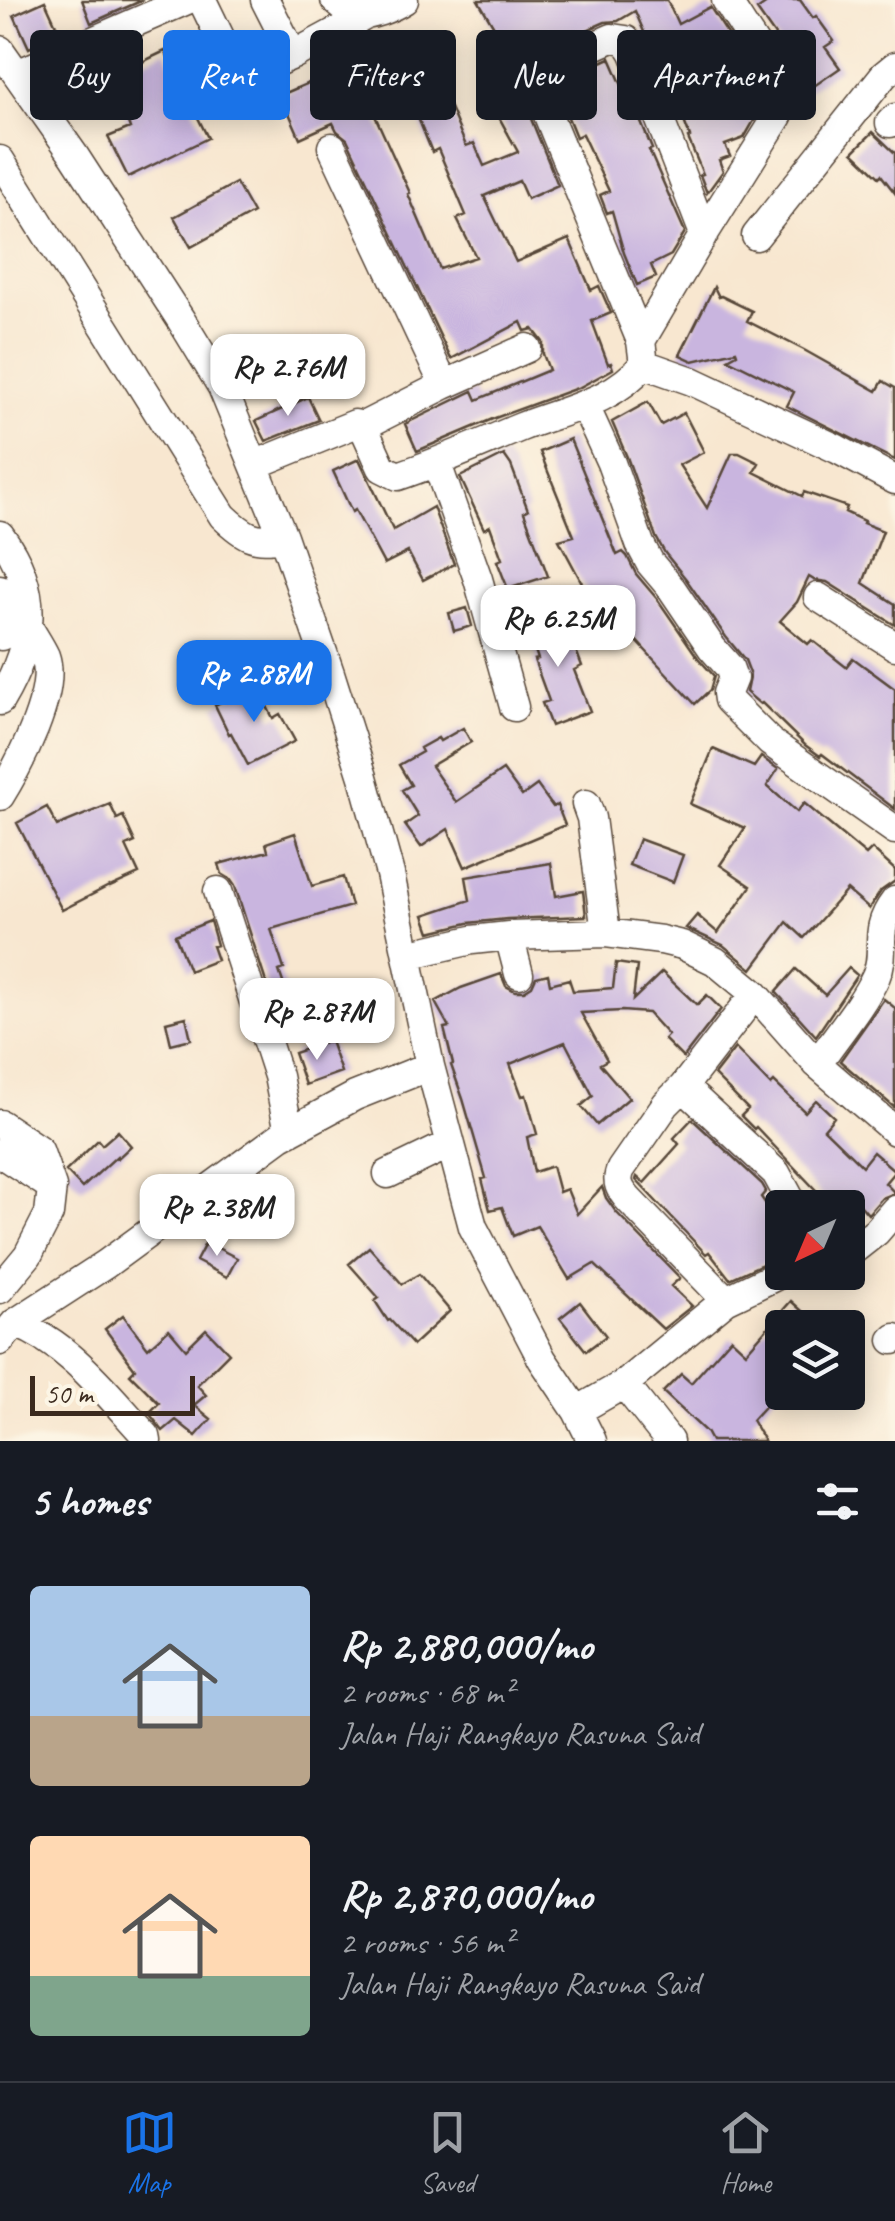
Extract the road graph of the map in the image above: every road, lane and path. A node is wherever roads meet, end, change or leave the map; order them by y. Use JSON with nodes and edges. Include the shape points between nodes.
{"nodes":[{"id":1,"x":187,"y":0,"type":"edge"},
{"id":2,"x":202,"y":0,"type":"edge"},
{"id":3,"x":264,"y":0,"type":"edge"},
{"id":4,"x":335,"y":0,"type":"edge"},
{"id":5,"x":404,"y":0,"type":"edge"},
{"id":6,"x":726,"y":0,"type":"edge"},
{"id":7,"x":363,"y":17,"type":"junction"},
{"id":8,"x":0,"y":50,"type":"edge"},
{"id":9,"x":294,"y":55,"type":"junction"},
{"id":10,"x":895,"y":66,"type":"edge"},
{"id":11,"x":17,"y":74,"type":"junction"},
{"id":12,"x":332,"y":147,"type":"dead end"},
{"id":13,"x":0,"y":160,"type":"edge"},
{"id":14,"x":0,"y":190,"type":"edge"},
{"id":15,"x":704,"y":234,"type":"junction"},
{"id":16,"x":756,"y":236,"type":"dead end"},
{"id":17,"x":48,"y":237,"type":"junction"},
{"id":18,"x":528,"y":348,"type":"dead end"},
{"id":19,"x":642,"y":352,"type":"junction"},
{"id":20,"x":444,"y":385,"type":"junction"},
{"id":21,"x":585,"y":406,"type":"junction"},
{"id":22,"x":363,"y":426,"type":"junction"},
{"id":23,"x":437,"y":464,"type":"junction"},
{"id":24,"x":254,"y":465,"type":"junction"},
{"id":25,"x":895,"y":480,"type":"edge"},
{"id":26,"x":0,"y":535,"type":"edge"},
{"id":27,"x":283,"y":536,"type":"junction"},
{"id":28,"x":0,"y":589,"type":"edge"},
{"id":29,"x":818,"y":597,"type":"dead end"},
{"id":30,"x":12,"y":629,"type":"edge"},
{"id":31,"x":895,"y":646,"type":"edge"},
{"id":32,"x":0,"y":701,"type":"edge"},
{"id":33,"x":514,"y":708,"type":"dead end"},
{"id":34,"x":0,"y":796,"type":"edge"},
{"id":35,"x":586,"y":804,"type":"dead end"},
{"id":36,"x":895,"y":830,"type":"edge"},
{"id":37,"x":218,"y":891,"type":"dead end"},
{"id":38,"x":895,"y":901,"type":"edge"},
{"id":39,"x":606,"y":933,"type":"junction"},
{"id":40,"x":509,"y":936,"type":"junction"},
{"id":41,"x":407,"y":955,"type":"junction"},
{"id":42,"x":518,"y":974,"type":"dead end"},
{"id":43,"x":755,"y":994,"type":"junction"},
{"id":44,"x":817,"y":1064,"type":"junction"},
{"id":45,"x":430,"y":1066,"type":"junction"},
{"id":46,"x":683,"y":1087,"type":"junction"},
{"id":47,"x":0,"y":1124,"type":"edge"},
{"id":48,"x":895,"y":1131,"type":"edge"},
{"id":49,"x":289,"y":1132,"type":"junction"},
{"id":50,"x":450,"y":1144,"type":"junction"},
{"id":51,"x":5,"y":1166,"type":"edge"},
{"id":52,"x":388,"y":1174,"type":"dead end"},
{"id":53,"x":52,"y":1187,"type":"junction"},
{"id":54,"x":785,"y":1190,"type":"edge"},
{"id":55,"x":895,"y":1210,"type":"edge"},
{"id":56,"x":865,"y":1241,"type":"edge"},
{"id":57,"x":765,"y":1281,"type":"edge"},
{"id":58,"x":0,"y":1289,"type":"edge"},
{"id":59,"x":726,"y":1300,"type":"junction"},
{"id":60,"x":7,"y":1332,"type":"edge"},
{"id":61,"x":624,"y":1384,"type":"junction"},
{"id":62,"x":577,"y":1412,"type":"junction"},
{"id":63,"x":148,"y":1441,"type":"edge"},
{"id":64,"x":592,"y":1441,"type":"edge"},
{"id":65,"x":668,"y":1441,"type":"edge"}],
"edges":[{"from":1,"to":11,"type":"street"},
{"from":2,"to":9,"type":"street","via":[[236,70],[254,72]]},
{"from":3,"to":9,"type":"street"},
{"from":4,"to":7,"type":"street"},
{"from":5,"to":7,"type":"street"},
{"from":6,"to":15,"type":"street","via":[[784,88],[785,100]]},
{"from":7,"to":9,"type":"street"},
{"from":8,"to":11,"type":"street"},
{"from":10,"to":16,"type":"street"},
{"from":11,"to":24,"type":"street","via":[[192,336]]},
{"from":12,"to":20,"type":"street"},
{"from":13,"to":17,"type":"street"},
{"from":14,"to":17,"type":"street"},
{"from":15,"to":19,"type":"street"},
{"from":15,"to":19,"type":"street","via":[[626,40],[612,38],[538,70],[538,91]]},
{"from":17,"to":27,"type":"street","via":[[224,516],[241,534],[267,541]]},
{"from":18,"to":20,"type":"street"},
{"from":19,"to":21,"type":"street","via":[[631,378]]},
{"from":19,"to":25,"type":"street"},
{"from":20,"to":22,"type":"street"},
{"from":21,"to":23,"type":"street"},
{"from":21,"to":36,"type":"street","via":[[650,563],[729,667],[728,700],[770,742]]},
{"from":22,"to":23,"type":"street","via":[[391,474]]},
{"from":22,"to":24,"type":"street"},
{"from":23,"to":33,"type":"street"},
{"from":24,"to":27,"type":"street"},
{"from":26,"to":30,"type":"street","via":[[29,608]]},
{"from":27,"to":41,"type":"street","via":[[363,777]]},
{"from":28,"to":30,"type":"street"},
{"from":29,"to":31,"type":"street"},
{"from":30,"to":32,"type":"street","via":[[16,672]]},
{"from":30,"to":34,"type":"street","via":[[45,656],[48,674],[22,759]]},
{"from":35,"to":39,"type":"street"},
{"from":37,"to":49,"type":"street","via":[[278,1076]]},
{"from":38,"to":44,"type":"street","via":[[881,927],[878,972]]},
{"from":39,"to":40,"type":"street"},
{"from":39,"to":43,"type":"street","via":[[700,952]]},
{"from":40,"to":41,"type":"street"},
{"from":40,"to":42,"type":"street"},
{"from":41,"to":45,"type":"street"},
{"from":43,"to":44,"type":"street"},
{"from":43,"to":46,"type":"street"},
{"from":44,"to":48,"type":"street"},
{"from":45,"to":49,"type":"street"},
{"from":45,"to":50,"type":"street"},
{"from":46,"to":54,"type":"street","via":[[776,1173]]},
{"from":46,"to":59,"type":"street","via":[[621,1169],[618,1184]]},
{"from":47,"to":53,"type":"street","via":[[38,1150]]},
{"from":49,"to":60,"type":"street"},
{"from":50,"to":52,"type":"street"},
{"from":50,"to":62,"type":"street","via":[[472,1227]]},
{"from":51,"to":53,"type":"street"},
{"from":53,"to":58,"type":"street","via":[[49,1214]]},
{"from":55,"to":56,"type":"street"},
{"from":57,"to":59,"type":"street"},
{"from":59,"to":61,"type":"street"},
{"from":60,"to":63,"type":"street","via":[[32,1330],[56,1344]]},
{"from":61,"to":62,"type":"street"},
{"from":61,"to":65,"type":"street"},
{"from":62,"to":64,"type":"street"}]}
